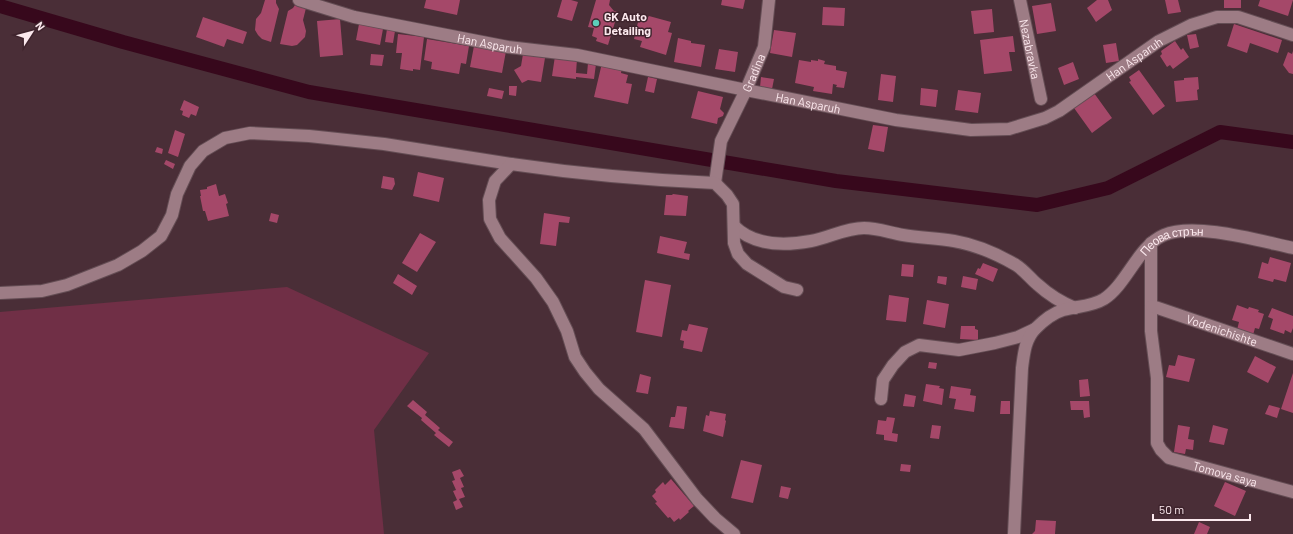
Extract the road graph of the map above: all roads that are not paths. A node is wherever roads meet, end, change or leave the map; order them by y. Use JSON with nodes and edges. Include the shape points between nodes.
{"nodes":[{"id":1,"x":299,"y":0,"type":"edge"},
{"id":2,"x":769,"y":0,"type":"edge"},
{"id":3,"x":1020,"y":0,"type":"edge"},
{"id":4,"x":1293,"y":35,"type":"edge"},
{"id":5,"x":746,"y":90,"type":"junction"},
{"id":6,"x":1041,"y":99,"type":"dead end"},
{"id":7,"x":511,"y":164,"type":"junction"},
{"id":8,"x":715,"y":183,"type":"junction"},
{"id":9,"x":734,"y":226,"type":"junction"},
{"id":10,"x":1151,"y":243,"type":"junction"},
{"id":11,"x":1293,"y":248,"type":"edge"},
{"id":12,"x":797,"y":290,"type":"dead end"},
{"id":13,"x":0,"y":293,"type":"edge"},
{"id":14,"x":1152,"y":306,"type":"junction"},
{"id":15,"x":1075,"y":308,"type":"junction"},
{"id":16,"x":1035,"y":329,"type":"junction"},
{"id":17,"x":1293,"y":354,"type":"edge"},
{"id":18,"x":881,"y":399,"type":"dead end"},
{"id":19,"x":1293,"y":492,"type":"edge"},
{"id":20,"x":734,"y":534,"type":"edge"},
{"id":21,"x":1014,"y":534,"type":"edge"}],
"edges":[{"from":1,"to":5,"type":"street","name":"Han Asparuh","via":[[354,17],[508,47],[584,56]]},
{"from":2,"to":5,"type":"street","name":"Gradina","via":[[764,47]]},
{"from":3,"to":6,"type":"street","name":"Nezabravka"},
{"from":4,"to":5,"type":"street","name":"Han Asparuh","via":[[1238,17],[1217,17],[1190,26],[1159,41],[1060,111],[1009,129],[971,130],[896,120]]},
{"from":5,"to":8,"type":"street","name":"Gradina","via":[[721,141]]},
{"from":7,"to":8,"type":"street","via":[[653,180]]},
{"from":7,"to":13,"type":"street","via":[[384,144],[309,136],[250,133],[225,138],[203,150],[190,166],[165,229],[161,236],[142,251],[118,265],[67,285],[42,291]]},
{"from":7,"to":20,"type":"street","via":[[495,181],[489,200],[490,219],[500,238],[536,278],[553,302],[567,331],[575,357],[585,372],[599,389],[644,429],[697,499]]},
{"from":8,"to":9,"type":"street","via":[[733,204]]},
{"from":9,"to":12,"type":"street","via":[[734,243],[738,254],[747,264],[784,287]]},
{"from":9,"to":15,"type":"street","via":[[759,242],[772,243],[811,241],[863,228],[955,241],[988,250],[1018,266],[1062,303]]},
{"from":10,"to":11,"type":"street","name":"Пеова стрън","via":[[1164,235],[1184,231],[1216,232]]},
{"from":10,"to":14,"type":"street"},
{"from":10,"to":15,"type":"street","name":"Пеова стрън","via":[[1115,289],[1103,299],[1088,306]]},
{"from":14,"to":17,"type":"street","name":"Vodenichishte"},
{"from":14,"to":19,"type":"street","name":"Tomova saya","via":[[1151,331],[1157,378],[1157,442],[1161,450],[1169,458]]},
{"from":15,"to":16,"type":"street","name":"Пеова стрън","via":[[1062,310]]},
{"from":16,"to":18,"type":"street","via":[[1018,337],[959,350],[919,345],[905,352],[893,365],[883,380]]},
{"from":16,"to":21,"type":"street","via":[[1025,345],[1022,368]]}]}
